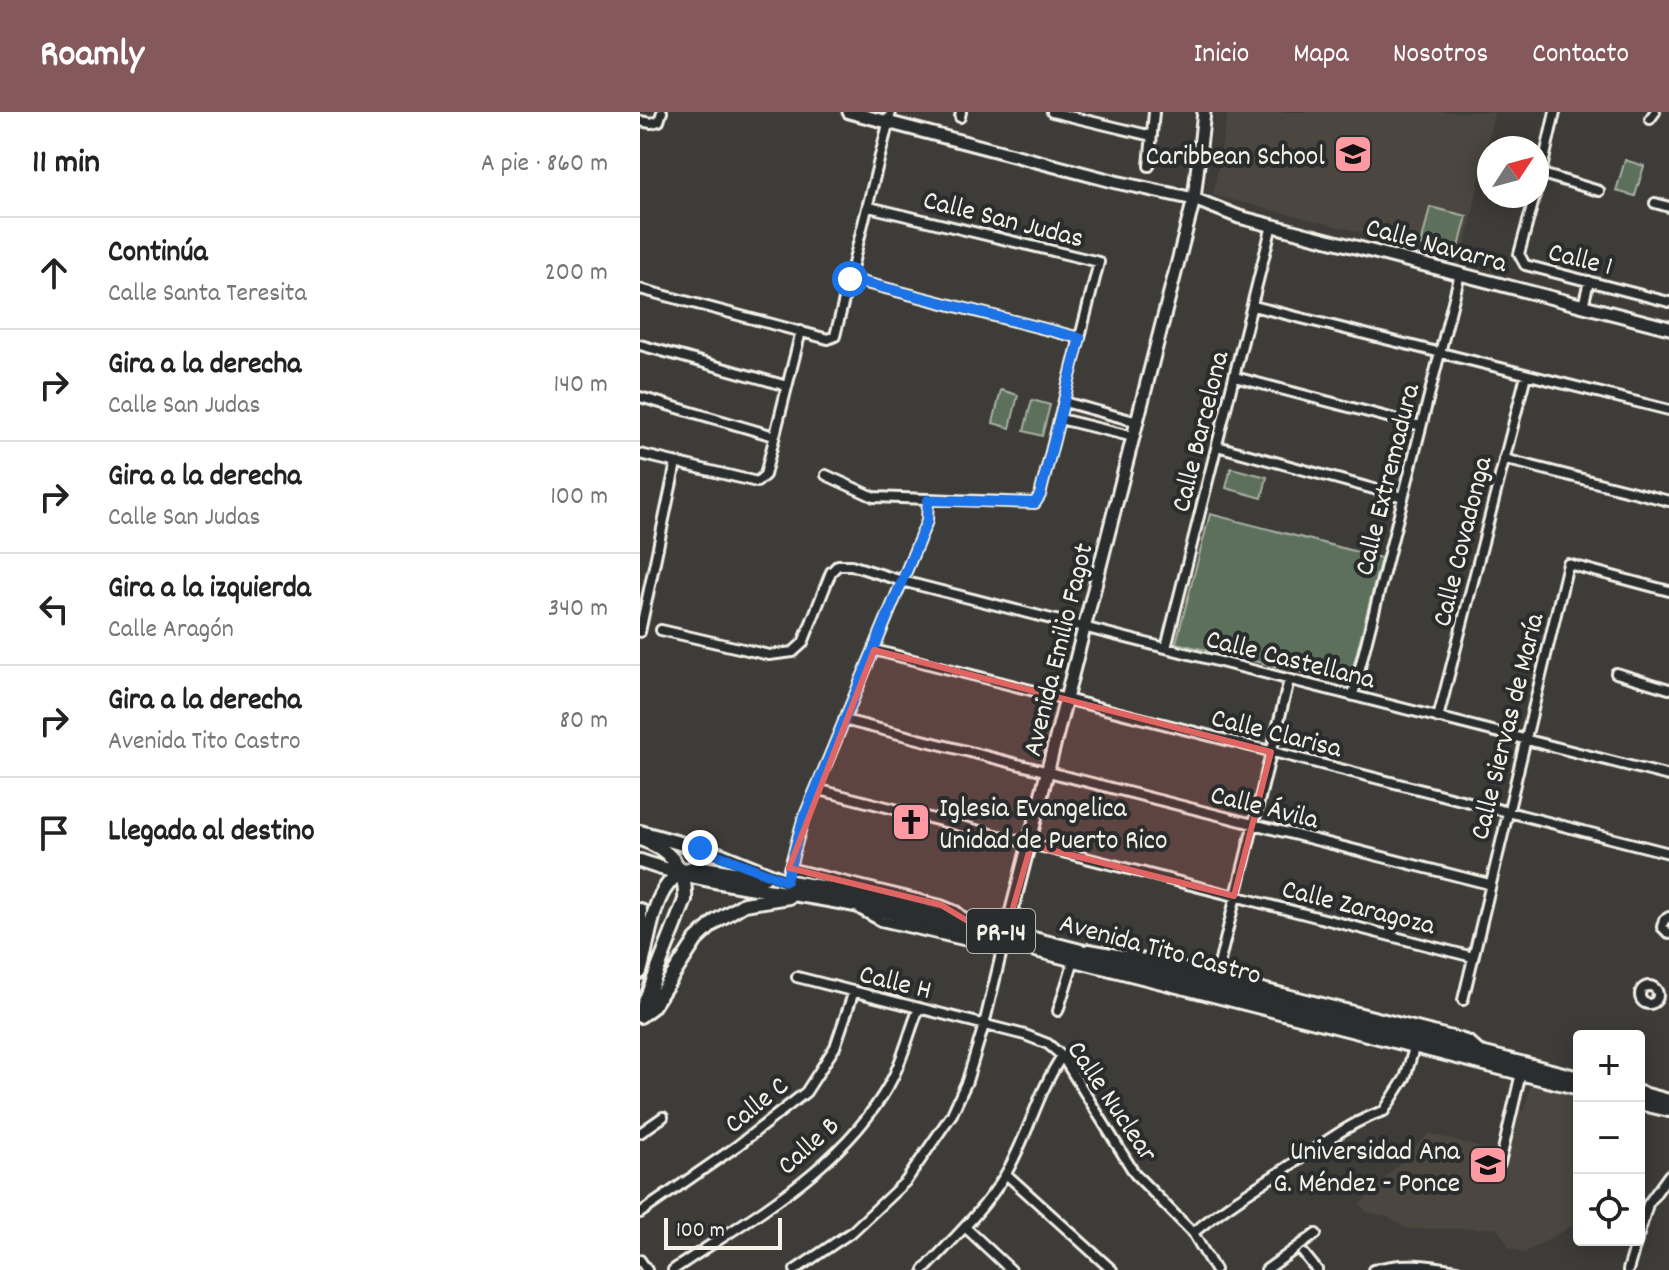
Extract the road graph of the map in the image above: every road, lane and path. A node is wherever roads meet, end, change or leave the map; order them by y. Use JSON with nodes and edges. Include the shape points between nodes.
{"nodes":[{"id":1,"x":662,"y":112,"type":"edge"},
{"id":2,"x":849,"y":112,"type":"edge"},
{"id":3,"x":1052,"y":112,"type":"edge"},
{"id":4,"x":1154,"y":112,"type":"edge"},
{"id":5,"x":1204,"y":112,"type":"edge"},
{"id":6,"x":1555,"y":112,"type":"edge"},
{"id":7,"x":889,"y":118,"type":"edge"},
{"id":8,"x":640,"y":121,"type":"edge"},
{"id":9,"x":1152,"y":136,"type":"junction"},
{"id":10,"x":1549,"y":142,"type":"edge"},
{"id":11,"x":1149,"y":166,"type":"dead end"},
{"id":12,"x":1549,"y":176,"type":"edge"},
{"id":13,"x":1599,"y":191,"type":"dead end"},
{"id":14,"x":1194,"y":199,"type":"junction"},
{"id":15,"x":1655,"y":203,"type":"dead end"},
{"id":16,"x":869,"y":207,"type":"junction"},
{"id":17,"x":1669,"y":207,"type":"edge"},
{"id":18,"x":1532,"y":208,"type":"edge"},
{"id":19,"x":1272,"y":225,"type":"junction"},
{"id":20,"x":1460,"y":274,"type":"junction"},
{"id":21,"x":850,"y":279,"type":"junction"},
{"id":22,"x":1589,"y":281,"type":"junction"},
{"id":23,"x":640,"y":289,"type":"edge"},
{"id":24,"x":1669,"y":302,"type":"edge"},
{"id":25,"x":1253,"y":306,"type":"junction"},
{"id":26,"x":1583,"y":306,"type":"junction"},
{"id":27,"x":1669,"y":328,"type":"edge"},
{"id":28,"x":801,"y":331,"type":"junction"},
{"id":29,"x":1080,"y":338,"type":"junction"},
{"id":30,"x":640,"y":345,"type":"edge"},
{"id":31,"x":1439,"y":353,"type":"junction"},
{"id":32,"x":1526,"y":375,"type":"junction"},
{"id":33,"x":1235,"y":377,"type":"junction"},
{"id":34,"x":787,"y":386,"type":"junction"},
{"id":35,"x":640,"y":397,"type":"edge"},
{"id":36,"x":1064,"y":402,"type":"junction"},
{"id":37,"x":1669,"y":410,"type":"edge"},
{"id":38,"x":1060,"y":419,"type":"junction"},
{"id":39,"x":1138,"y":422,"type":"junction"},
{"id":40,"x":1421,"y":426,"type":"junction"},
{"id":41,"x":774,"y":436,"type":"junction"},
{"id":42,"x":1134,"y":437,"type":"junction"},
{"id":43,"x":1217,"y":446,"type":"junction"},
{"id":44,"x":640,"y":454,"type":"edge"},
{"id":45,"x":1504,"y":459,"type":"junction"},
{"id":46,"x":676,"y":463,"type":"junction"},
{"id":47,"x":826,"y":475,"type":"dead end"},
{"id":48,"x":1403,"y":497,"type":"junction"},
{"id":49,"x":928,"y":500,"type":"junction"},
{"id":50,"x":1669,"y":501,"type":"edge"},
{"id":51,"x":902,"y":581,"type":"junction"},
{"id":52,"x":1669,"y":591,"type":"edge"},
{"id":53,"x":643,"y":603,"type":"edge"},
{"id":54,"x":1086,"y":628,"type":"junction"},
{"id":55,"x":661,"y":630,"type":"dead end"},
{"id":56,"x":640,"y":632,"type":"edge"},
{"id":57,"x":1166,"y":648,"type":"junction"},
{"id":58,"x":874,"y":650,"type":"junction"},
{"id":59,"x":1616,"y":673,"type":"dead end"},
{"id":60,"x":1289,"y":680,"type":"junction"},
{"id":61,"x":1669,"y":689,"type":"edge"},
{"id":62,"x":1353,"y":695,"type":"junction"},
{"id":63,"x":1067,"y":700,"type":"junction"},
{"id":64,"x":1438,"y":718,"type":"junction"},
{"id":65,"x":844,"y":720,"type":"junction"},
{"id":66,"x":1524,"y":739,"type":"junction"},
{"id":67,"x":1271,"y":752,"type":"junction"},
{"id":68,"x":1049,"y":772,"type":"junction"},
{"id":69,"x":1669,"y":776,"type":"edge"},
{"id":70,"x":816,"y":789,"type":"junction"},
{"id":71,"x":1506,"y":812,"type":"junction"},
{"id":72,"x":1253,"y":824,"type":"junction"},
{"id":73,"x":640,"y":832,"type":"edge"},
{"id":74,"x":640,"y":839,"type":"edge"},
{"id":75,"x":1031,"y":845,"type":"junction"},
{"id":76,"x":1669,"y":853,"type":"edge"},
{"id":77,"x":640,"y":861,"type":"edge"},
{"id":78,"x":680,"y":874,"type":"junction"},
{"id":79,"x":788,"y":874,"type":"junction"},
{"id":80,"x":1489,"y":884,"type":"junction"},
{"id":81,"x":799,"y":894,"type":"junction"},
{"id":82,"x":1234,"y":896,"type":"junction"},
{"id":83,"x":640,"y":910,"type":"edge"},
{"id":84,"x":1669,"y":917,"type":"edge"},
{"id":85,"x":1669,"y":934,"type":"edge"},
{"id":86,"x":1004,"y":941,"type":"junction"},
{"id":87,"x":640,"y":952,"type":"edge"},
{"id":88,"x":1075,"y":955,"type":"junction"},
{"id":89,"x":1473,"y":957,"type":"junction"},
{"id":90,"x":640,"y":971,"type":"edge"},
{"id":91,"x":797,"y":977,"type":"dead end"},
{"id":92,"x":1215,"y":987,"type":"junction"},
{"id":93,"x":854,"y":991,"type":"junction"},
{"id":94,"x":1657,"y":998,"type":"dead end"},
{"id":95,"x":1463,"y":1000,"type":"dead end"},
{"id":96,"x":1669,"y":1001,"type":"edge"},
{"id":97,"x":919,"y":1008,"type":"junction"},
{"id":98,"x":1058,"y":1011,"type":"dead end"},
{"id":99,"x":640,"y":1015,"type":"edge"},
{"id":100,"x":984,"y":1025,"type":"junction"},
{"id":101,"x":1417,"y":1037,"type":"junction"},
{"id":102,"x":1482,"y":1053,"type":"junction"},
{"id":103,"x":1062,"y":1056,"type":"junction"},
{"id":104,"x":1521,"y":1073,"type":"junction"},
{"id":105,"x":1573,"y":1076,"type":"edge"},
{"id":106,"x":1573,"y":1086,"type":"edge"},
{"id":107,"x":1645,"y":1095,"type":"edge"},
{"id":108,"x":1669,"y":1101,"type":"edge"},
{"id":109,"x":1645,"y":1104,"type":"edge"},
{"id":110,"x":1669,"y":1110,"type":"edge"},
{"id":111,"x":663,"y":1117,"type":"dead end"},
{"id":112,"x":640,"y":1133,"type":"edge"},
{"id":113,"x":1500,"y":1163,"type":"dead end"},
{"id":114,"x":1006,"y":1174,"type":"junction"},
{"id":115,"x":1669,"y":1175,"type":"edge"},
{"id":116,"x":640,"y":1213,"type":"edge"},
{"id":117,"x":1645,"y":1214,"type":"edge"},
{"id":118,"x":965,"y":1227,"type":"junction"},
{"id":119,"x":1193,"y":1233,"type":"junction"},
{"id":120,"x":1316,"y":1234,"type":"dead end"},
{"id":121,"x":1635,"y":1246,"type":"edge"},
{"id":122,"x":1304,"y":1254,"type":"dead end"},
{"id":123,"x":640,"y":1260,"type":"edge"},
{"id":124,"x":647,"y":1270,"type":"edge"},
{"id":125,"x":673,"y":1270,"type":"edge"},
{"id":126,"x":795,"y":1270,"type":"edge"},
{"id":127,"x":924,"y":1270,"type":"edge"},
{"id":128,"x":1011,"y":1270,"type":"edge"},
{"id":129,"x":1112,"y":1270,"type":"edge"},
{"id":130,"x":1215,"y":1270,"type":"edge"},
{"id":131,"x":1266,"y":1270,"type":"edge"},
{"id":132,"x":1317,"y":1270,"type":"edge"},
{"id":133,"x":1373,"y":1270,"type":"edge"},
{"id":134,"x":1457,"y":1270,"type":"edge"},
{"id":135,"x":1628,"y":1270,"type":"edge"}],
"edges":[{"from":1,"to":8,"type":"street","via":[[659,121]]},
{"from":2,"to":7,"type":"street","name":"Calle Navarra"},
{"from":3,"to":9,"type":"street"},
{"from":4,"to":9,"type":"street"},
{"from":5,"to":14,"type":"street","name":"Avenida Emilio Fagot"},
{"from":6,"to":10,"type":"street","name":"Calle 1"},
{"from":7,"to":14,"type":"street","name":"Calle Navarra"},
{"from":7,"to":16,"type":"street"},
{"from":9,"to":11,"type":"street"},
{"from":12,"to":13,"type":"street"},
{"from":14,"to":19,"type":"street","name":"Calle Navarra"},
{"from":14,"to":39,"type":"street","name":"Avenida Emilio Fagot"},
{"from":15,"to":17,"type":"street"},
{"from":16,"to":21,"type":"street"},
{"from":16,"to":29,"type":"street","name":"Calle San Judas","via":[[1099,262]]},
{"from":18,"to":22,"type":"street","name":"Calle 1","via":[[1519,254],[1525,265]]},
{"from":19,"to":20,"type":"street","name":"Calle Navarra"},
{"from":19,"to":25,"type":"street","name":"Calle Barcelona"},
{"from":20,"to":26,"type":"street","name":"Calle Navarra"},
{"from":20,"to":31,"type":"street","name":"Calle Extremadura"},
{"from":21,"to":28,"type":"street","via":[[835,336]]},
{"from":21,"to":29,"type":"street"},
{"from":22,"to":24,"type":"street","name":"Calle 1"},
{"from":22,"to":26,"type":"street"},
{"from":23,"to":28,"type":"street"},
{"from":25,"to":31,"type":"street"},
{"from":25,"to":33,"type":"street","name":"Calle Barcelona"},
{"from":26,"to":27,"type":"street","name":"Calle Navarra"},
{"from":28,"to":34,"type":"street"},
{"from":29,"to":36,"type":"street","name":"Calle San Judas"},
{"from":30,"to":34,"type":"street"},
{"from":31,"to":32,"type":"street"},
{"from":31,"to":40,"type":"street","name":"Calle Extremadura"},
{"from":32,"to":37,"type":"street"},
{"from":32,"to":45,"type":"street","name":"Calle Covadonga"},
{"from":33,"to":40,"type":"street"},
{"from":33,"to":43,"type":"street","name":"Calle Barcelona"},
{"from":34,"to":41,"type":"street"},
{"from":35,"to":41,"type":"street"},
{"from":36,"to":38,"type":"street","name":"Calle San Judas"},
{"from":36,"to":39,"type":"street"},
{"from":38,"to":42,"type":"street"},
{"from":38,"to":49,"type":"street","name":"Calle San Judas","via":[[1035,503]]},
{"from":39,"to":42,"type":"street","name":"Avenida Emilio Fagot"},
{"from":40,"to":48,"type":"street","name":"Calle Extremadura"},
{"from":41,"to":46,"type":"street","via":[[765,475],[757,482]]},
{"from":42,"to":54,"type":"street","name":"Avenida Emilio Fagot"},
{"from":43,"to":48,"type":"street"},
{"from":43,"to":57,"type":"street","name":"Calle Barcelona"},
{"from":44,"to":46,"type":"street"},
{"from":45,"to":50,"type":"street"},
{"from":45,"to":64,"type":"street","name":"Calle Covadonga"},
{"from":46,"to":53,"type":"street"},
{"from":47,"to":49,"type":"street","name":"Calle San Judas","via":[[874,497]]},
{"from":48,"to":62,"type":"street","name":"Calle Extremadura"},
{"from":49,"to":51,"type":"street","via":[[927,521]]},
{"from":51,"to":54,"type":"street","name":"Calle Castellana"},
{"from":51,"to":55,"type":"street","name":"Calle Castellana","via":[[838,565],[803,643],[782,655]]},
{"from":51,"to":58,"type":"street"},
{"from":52,"to":66,"type":"street","name":"Calle Siervas de María","via":[[1568,564]]},
{"from":53,"to":56,"type":"street"},
{"from":54,"to":57,"type":"street","name":"Calle Castellana"},
{"from":54,"to":63,"type":"street","name":"Avenida Emilio Fagot"},
{"from":57,"to":60,"type":"street","name":"Calle Castellana"},
{"from":58,"to":63,"type":"street","name":"Calle Clarisa"},
{"from":58,"to":65,"type":"street"},
{"from":59,"to":61,"type":"street"},
{"from":60,"to":62,"type":"street","name":"Calle Castellana"},
{"from":60,"to":67,"type":"street"},
{"from":62,"to":64,"type":"street","name":"Calle Castellana"},
{"from":63,"to":67,"type":"street","name":"Calle Clarisa"},
{"from":63,"to":68,"type":"street","name":"Avenida Emilio Fagot"},
{"from":64,"to":66,"type":"street","name":"Calle Castellana"},
{"from":65,"to":68,"type":"street","name":"Calle Ávila"},
{"from":65,"to":70,"type":"street"},
{"from":66,"to":69,"type":"street","name":"Calle Castellana"},
{"from":66,"to":71,"type":"street","name":"Calle Siervas de María"},
{"from":67,"to":71,"type":"street","name":"Calle Clarisa"},
{"from":67,"to":72,"type":"street"},
{"from":68,"to":72,"type":"street","name":"Calle Ávila"},
{"from":68,"to":75,"type":"street","name":"Avenida Emilio Fagot"},
{"from":70,"to":75,"type":"street","name":"Calle Zaragoza"},
{"from":70,"to":79,"type":"street"},
{"from":71,"to":76,"type":"street","name":"Calle Clarisa"},
{"from":71,"to":80,"type":"street","name":"Calle Siervas de María"},
{"from":72,"to":80,"type":"street","name":"Calle Ávila"},
{"from":72,"to":82,"type":"street"},
{"from":73,"to":79,"type":"main road","name":"Avenida Tito Castro","number":"PR-14"},
{"from":74,"to":78,"type":"main road","via":[[669,854]]},
{"from":75,"to":82,"type":"street","name":"Calle Zaragoza"},
{"from":75,"to":86,"type":"street","name":"Avenida Emilio Fagot"},
{"from":77,"to":78,"type":"main road","name":"Avenida Tito Castro","number":"PR-14"},
{"from":78,"to":79,"type":"main road","via":[[697,867]]},
{"from":78,"to":81,"type":"main road","name":"Avenida Tito Castro","number":"PR-14"},
{"from":78,"to":90,"type":"main road","via":[[661,893]]},
{"from":78,"to":99,"type":"main road","via":[[685,900]]},
{"from":79,"to":86,"type":"main road","name":"Avenida Tito Castro","number":"PR-14","via":[[971,923]]},
{"from":80,"to":89,"type":"street","name":"Calle Siervas de María"},
{"from":81,"to":86,"type":"main road","name":"Avenida Tito Castro","number":"PR-14"},
{"from":81,"to":99,"type":"main road","via":[[744,904],[723,915],[696,940],[652,1007]]},
{"from":82,"to":89,"type":"street","name":"Calle Zaragoza"},
{"from":82,"to":92,"type":"street"},
{"from":83,"to":87,"type":"main road"},
{"from":84,"to":85,"type":"street","via":[[1662,927]]},
{"from":86,"to":88,"type":"main road","name":"Avenida Tito Castro","number":"PR-14"},
{"from":86,"to":100,"type":"street","name":"Avenida Emilio Fagot"},
{"from":87,"to":90,"type":"main road"},
{"from":88,"to":92,"type":"main road","name":"Avenida Tito Castro","number":"PR-14"},
{"from":88,"to":92,"type":"street","via":[[1097,949],[1118,953]]},
{"from":88,"to":98,"type":"street"},
{"from":89,"to":95,"type":"street","name":"Calle Siervas de María"},
{"from":91,"to":93,"type":"street","name":"Calle H"},
{"from":92,"to":101,"type":"main road","name":"Avenida Tito Castro","number":"PR-14"},
{"from":92,"to":101,"type":"street"},
{"from":93,"to":97,"type":"street","name":"Calle H"},
{"from":93,"to":116,"type":"street","name":"Calle C","via":[[835,1047],[806,1092]]},
{"from":94,"to":96,"type":"street"},
{"from":97,"to":100,"type":"street","name":"Calle H"},
{"from":97,"to":125,"type":"street","name":"Calle B","via":[[891,1082],[847,1143],[816,1172]]},
{"from":100,"to":103,"type":"street","name":"Calle Nuclear","via":[[1048,1044]]},
{"from":100,"to":126,"type":"street","name":"Avenida Emilio Fagot","via":[[952,1114],[906,1181],[853,1231]]},
{"from":101,"to":102,"type":"main road","name":"Avenida Tito Castro","number":"PR-14"},
{"from":101,"to":102,"type":"street","via":[[1433,1031],[1469,1041]]},
{"from":101,"to":104,"type":"main road","name":"Avenida Tito Castro","number":"PR-14"},
{"from":101,"to":119,"type":"street","via":[[1405,1078],[1384,1111],[1337,1134]]},
{"from":102,"to":105,"type":"main road","name":"Avenida Tito Castro","number":"PR-14"},
{"from":103,"to":114,"type":"street"},
{"from":103,"to":119,"type":"street","name":"Calle Nuclear","via":[[1135,1174]]},
{"from":104,"to":106,"type":"main road","name":"Avenida Tito Castro","number":"PR-14"},
{"from":104,"to":113,"type":"street"},
{"from":107,"to":108,"type":"main road"},
{"from":109,"to":110,"type":"main road"},
{"from":111,"to":112,"type":"street"},
{"from":114,"to":118,"type":"street"},
{"from":114,"to":129,"type":"street"},
{"from":115,"to":117,"type":"street"},
{"from":118,"to":127,"type":"street"},
{"from":118,"to":128,"type":"street"},
{"from":119,"to":130,"type":"street","name":"Calle Nuclear"},
{"from":120,"to":131,"type":"street"},
{"from":121,"to":135,"type":"street"},
{"from":122,"to":132,"type":"street"},
{"from":123,"to":124,"type":"street"},
{"from":133,"to":134,"type":"street","via":[[1421,1263]]}]}
